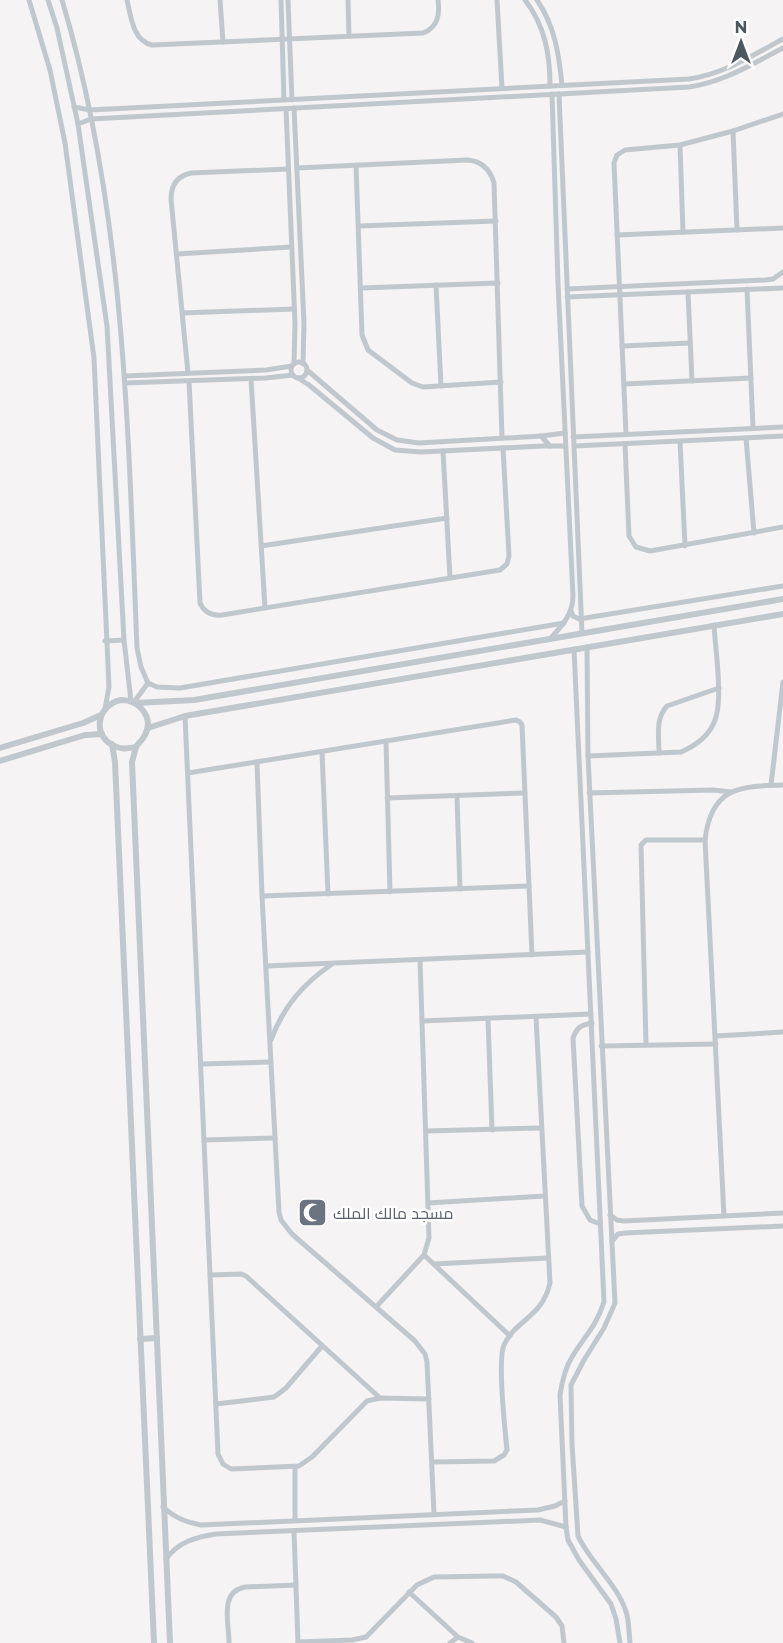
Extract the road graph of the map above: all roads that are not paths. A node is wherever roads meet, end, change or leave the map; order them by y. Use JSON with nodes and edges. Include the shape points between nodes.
{"nodes":[{"id":1,"x":29,"y":0,"type":"edge"},
{"id":2,"x":48,"y":0,"type":"edge"},
{"id":3,"x":62,"y":0,"type":"edge"},
{"id":4,"x":127,"y":0,"type":"edge"},
{"id":5,"x":220,"y":0,"type":"edge"},
{"id":6,"x":280,"y":0,"type":"edge"},
{"id":7,"x":288,"y":0,"type":"edge"},
{"id":8,"x":348,"y":0,"type":"edge"},
{"id":9,"x":438,"y":0,"type":"edge"},
{"id":10,"x":497,"y":0,"type":"edge"},
{"id":11,"x":525,"y":0,"type":"edge"},
{"id":12,"x":537,"y":0,"type":"edge"},
{"id":13,"x":349,"y":36,"type":"junction"},
{"id":14,"x":282,"y":39,"type":"junction"},
{"id":15,"x":289,"y":39,"type":"junction"},
{"id":16,"x":783,"y":39,"type":"edge"},
{"id":17,"x":222,"y":42,"type":"junction"},
{"id":18,"x":783,"y":48,"type":"edge"},
{"id":19,"x":562,"y":85,"type":"junction"},
{"id":20,"x":550,"y":86,"type":"junction"},
{"id":21,"x":501,"y":88,"type":"junction"},
{"id":22,"x":556,"y":94,"type":"junction"},
{"id":23,"x":285,"y":100,"type":"junction"},
{"id":24,"x":292,"y":100,"type":"junction"},
{"id":25,"x":74,"y":107,"type":"junction"},
{"id":26,"x":294,"y":108,"type":"junction"},
{"id":27,"x":286,"y":109,"type":"junction"},
{"id":28,"x":90,"y":111,"type":"junction"},
{"id":29,"x":783,"y":114,"type":"edge"},
{"id":30,"x":91,"y":119,"type":"junction"},
{"id":31,"x":78,"y":124,"type":"junction"},
{"id":32,"x":733,"y":131,"type":"junction"},
{"id":33,"x":680,"y":145,"type":"junction"},
{"id":34,"x":356,"y":165,"type":"junction"},
{"id":35,"x":297,"y":168,"type":"junction"},
{"id":36,"x":288,"y":169,"type":"junction"},
{"id":37,"x":495,"y":221,"type":"junction"},
{"id":38,"x":358,"y":226,"type":"junction"},
{"id":39,"x":783,"y":228,"type":"edge"},
{"id":40,"x":737,"y":230,"type":"junction"},
{"id":41,"x":683,"y":232,"type":"junction"},
{"id":42,"x":617,"y":235,"type":"junction"},
{"id":43,"x":291,"y":247,"type":"junction"},
{"id":44,"x":177,"y":254,"type":"junction"},
{"id":45,"x":783,"y":272,"type":"edge"},
{"id":46,"x":498,"y":283,"type":"junction"},
{"id":47,"x":436,"y":285,"type":"junction"},
{"id":48,"x":619,"y":286,"type":"junction"},
{"id":49,"x":361,"y":288,"type":"junction"},
{"id":50,"x":567,"y":288,"type":"junction"},
{"id":51,"x":783,"y":288,"type":"edge"},
{"id":52,"x":747,"y":289,"type":"junction"},
{"id":53,"x":688,"y":292,"type":"junction"},
{"id":54,"x":620,"y":295,"type":"junction"},
{"id":55,"x":567,"y":297,"type":"junction"},
{"id":56,"x":294,"y":309,"type":"junction"},
{"id":57,"x":182,"y":313,"type":"junction"},
{"id":58,"x":690,"y":343,"type":"junction"},
{"id":59,"x":622,"y":346,"type":"junction"},
{"id":60,"x":561,"y":361,"type":"junction"},
{"id":61,"x":570,"y":361,"type":"junction"},
{"id":62,"x":303,"y":364,"type":"junction"},
{"id":63,"x":293,"y":365,"type":"junction"},
{"id":64,"x":307,"y":370,"type":"junction"},
{"id":65,"x":188,"y":373,"type":"junction"},
{"id":66,"x":124,"y":376,"type":"junction"},
{"id":67,"x":295,"y":377,"type":"junction"},
{"id":68,"x":751,"y":378,"type":"junction"},
{"id":69,"x":251,"y":379,"type":"junction"},
{"id":70,"x":189,"y":381,"type":"junction"},
{"id":71,"x":692,"y":381,"type":"junction"},
{"id":72,"x":501,"y":382,"type":"junction"},
{"id":73,"x":125,"y":383,"type":"junction"},
{"id":74,"x":624,"y":384,"type":"junction"},
{"id":75,"x":441,"y":386,"type":"junction"},
{"id":76,"x":783,"y":427,"type":"edge"},
{"id":77,"x":753,"y":428,"type":"junction"},
{"id":78,"x":564,"y":433,"type":"junction"},
{"id":79,"x":626,"y":435,"type":"junction"},
{"id":80,"x":541,"y":436,"type":"junction"},
{"id":81,"x":783,"y":436,"type":"edge"},
{"id":82,"x":573,"y":437,"type":"junction"},
{"id":83,"x":502,"y":438,"type":"junction"},
{"id":84,"x":746,"y":438,"type":"junction"},
{"id":85,"x":680,"y":441,"type":"junction"},
{"id":86,"x":625,"y":444,"type":"junction"},
{"id":87,"x":550,"y":446,"type":"junction"},
{"id":88,"x":565,"y":446,"type":"junction"},
{"id":89,"x":574,"y":446,"type":"junction"},
{"id":90,"x":503,"y":448,"type":"junction"},
{"id":91,"x":443,"y":451,"type":"junction"},
{"id":92,"x":568,"y":504,"type":"junction"},
{"id":93,"x":576,"y":504,"type":"junction"},
{"id":94,"x":447,"y":518,"type":"junction"},
{"id":95,"x":783,"y":527,"type":"edge"},
{"id":96,"x":754,"y":533,"type":"junction"},
{"id":97,"x":261,"y":546,"type":"junction"},
{"id":98,"x":685,"y":546,"type":"junction"},
{"id":99,"x":450,"y":578,"type":"junction"},
{"id":100,"x":783,"y":586,"type":"edge"},
{"id":101,"x":783,"y":599,"type":"edge"},
{"id":102,"x":775,"y":600,"type":"junction"},
{"id":103,"x":265,"y":608,"type":"junction"},
{"id":104,"x":571,"y":611,"type":"junction"},
{"id":105,"x":780,"y":614,"type":"edge"},
{"id":106,"x":581,"y":618,"type":"junction"},
{"id":107,"x":564,"y":623,"type":"junction"},
{"id":108,"x":714,"y":625,"type":"junction"},
{"id":109,"x":582,"y":633,"type":"junction"},
{"id":110,"x":550,"y":639,"type":"junction"},
{"id":111,"x":124,"y":640,"type":"junction"},
{"id":112,"x":105,"y":641,"type":"junction"},
{"id":113,"x":587,"y":647,"type":"junction"},
{"id":114,"x":574,"y":649,"type":"junction"},
{"id":115,"x":783,"y":682,"type":"edge"},
{"id":116,"x":148,"y":683,"type":"junction"},
{"id":117,"x":577,"y":686,"type":"junction"},
{"id":118,"x":586,"y":686,"type":"junction"},
{"id":119,"x":719,"y":688,"type":"junction"},
{"id":120,"x":133,"y":702,"type":"junction"},
{"id":121,"x":103,"y":712,"type":"junction"},
{"id":122,"x":185,"y":716,"type":"junction"},
{"id":123,"x":148,"y":728,"type":"junction"},
{"id":124,"x":52,"y":733,"type":"junction"},
{"id":125,"x":102,"y":734,"type":"junction"},
{"id":126,"x":386,"y":742,"type":"junction"},
{"id":127,"x":56,"y":744,"type":"junction"},
{"id":128,"x":112,"y":744,"type":"junction"},
{"id":129,"x":136,"y":747,"type":"junction"},
{"id":130,"x":0,"y":748,"type":"edge"},
{"id":131,"x":322,"y":752,"type":"junction"},
{"id":132,"x":659,"y":753,"type":"junction"},
{"id":133,"x":588,"y":756,"type":"junction"},
{"id":134,"x":0,"y":761,"type":"edge"},
{"id":135,"x":257,"y":763,"type":"junction"},
{"id":136,"x":188,"y":773,"type":"junction"},
{"id":137,"x":783,"y":784,"type":"edge"},
{"id":138,"x":771,"y":785,"type":"junction"},
{"id":139,"x":731,"y":792,"type":"junction"},
{"id":140,"x":525,"y":793,"type":"junction"},
{"id":141,"x":589,"y":793,"type":"junction"},
{"id":142,"x":456,"y":796,"type":"junction"},
{"id":143,"x":387,"y":798,"type":"junction"},
{"id":144,"x":705,"y":840,"type":"junction"},
{"id":145,"x":529,"y":886,"type":"junction"},
{"id":146,"x":460,"y":889,"type":"junction"},
{"id":147,"x":390,"y":892,"type":"junction"},
{"id":148,"x":328,"y":894,"type":"junction"},
{"id":149,"x":262,"y":896,"type":"junction"},
{"id":150,"x":588,"y":952,"type":"junction"},
{"id":151,"x":532,"y":955,"type":"junction"},
{"id":152,"x":420,"y":960,"type":"junction"},
{"id":153,"x":333,"y":963,"type":"junction"},
{"id":154,"x":266,"y":966,"type":"junction"},
{"id":155,"x":591,"y":1014,"type":"junction"},
{"id":156,"x":536,"y":1017,"type":"junction"},
{"id":157,"x":488,"y":1019,"type":"junction"},
{"id":158,"x":422,"y":1021,"type":"junction"},
{"id":159,"x":592,"y":1023,"type":"junction"},
{"id":160,"x":783,"y":1032,"type":"edge"},
{"id":161,"x":716,"y":1036,"type":"junction"},
{"id":162,"x":270,"y":1042,"type":"junction"},
{"id":163,"x":716,"y":1044,"type":"junction"},
{"id":164,"x":646,"y":1045,"type":"junction"},
{"id":165,"x":602,"y":1046,"type":"junction"},
{"id":166,"x":271,"y":1062,"type":"junction"},
{"id":167,"x":201,"y":1064,"type":"junction"},
{"id":168,"x":603,"y":1073,"type":"junction"},
{"id":169,"x":594,"y":1074,"type":"junction"},
{"id":170,"x":541,"y":1128,"type":"junction"},
{"id":171,"x":492,"y":1130,"type":"junction"},
{"id":172,"x":426,"y":1131,"type":"junction"},
{"id":173,"x":275,"y":1138,"type":"junction"},
{"id":174,"x":205,"y":1140,"type":"junction"},
{"id":175,"x":544,"y":1196,"type":"junction"},
{"id":176,"x":428,"y":1203,"type":"junction"},
{"id":177,"x":783,"y":1213,"type":"edge"},
{"id":178,"x":610,"y":1215,"type":"junction"},
{"id":179,"x":724,"y":1216,"type":"junction"},
{"id":180,"x":600,"y":1224,"type":"junction"},
{"id":181,"x":783,"y":1226,"type":"edge"},
{"id":182,"x":612,"y":1241,"type":"junction"},
{"id":183,"x":424,"y":1255,"type":"junction"},
{"id":184,"x":548,"y":1258,"type":"junction"},
{"id":185,"x":434,"y":1264,"type":"junction"},
{"id":186,"x":210,"y":1275,"type":"junction"},
{"id":187,"x":376,"y":1307,"type":"junction"},
{"id":188,"x":510,"y":1336,"type":"junction"},
{"id":189,"x":157,"y":1338,"type":"junction"},
{"id":190,"x":140,"y":1339,"type":"junction"},
{"id":191,"x":322,"y":1346,"type":"junction"},
{"id":192,"x":380,"y":1398,"type":"junction"},
{"id":193,"x":429,"y":1399,"type":"junction"},
{"id":194,"x":216,"y":1404,"type":"junction"},
{"id":195,"x":572,"y":1444,"type":"junction"},
{"id":196,"x":563,"y":1445,"type":"junction"},
{"id":197,"x":432,"y":1462,"type":"junction"},
{"id":198,"x":295,"y":1467,"type":"junction"},
{"id":199,"x":565,"y":1501,"type":"junction"},
{"id":200,"x":163,"y":1507,"type":"junction"},
{"id":201,"x":434,"y":1514,"type":"junction"},
{"id":202,"x":295,"y":1519,"type":"junction"},
{"id":203,"x":216,"y":1524,"type":"junction"},
{"id":204,"x":566,"y":1527,"type":"junction"},
{"id":205,"x":294,"y":1531,"type":"junction"},
{"id":206,"x":216,"y":1534,"type":"junction"},
{"id":207,"x":166,"y":1559,"type":"junction"},
{"id":208,"x":296,"y":1585,"type":"junction"},
{"id":209,"x":409,"y":1592,"type":"junction"},
{"id":210,"x":167,"y":1594,"type":"junction"},
{"id":211,"x":151,"y":1595,"type":"junction"},
{"id":212,"x":366,"y":1637,"type":"junction"},
{"id":213,"x":458,"y":1637,"type":"junction"},
{"id":214,"x":154,"y":1643,"type":"edge"},
{"id":215,"x":170,"y":1643,"type":"edge"},
{"id":216,"x":230,"y":1643,"type":"edge"},
{"id":217,"x":298,"y":1643,"type":"edge"},
{"id":218,"x":371,"y":1643,"type":"edge"},
{"id":219,"x":450,"y":1643,"type":"edge"},
{"id":220,"x":472,"y":1643,"type":"edge"},
{"id":221,"x":564,"y":1643,"type":"edge"},
{"id":222,"x":620,"y":1643,"type":"edge"},
{"id":223,"x":630,"y":1643,"type":"edge"}],
"edges":[{"from":1,"to":112,"type":"street","via":[[50,70],[65,144],[94,358]]},
{"from":2,"to":25,"type":"street"},
{"from":3,"to":28,"type":"street"},
{"from":4,"to":17,"type":"street","via":[[137,34],[145,43]]},
{"from":5,"to":17,"type":"street"},
{"from":6,"to":14,"type":"street"},
{"from":7,"to":15,"type":"street"},
{"from":8,"to":13,"type":"street"},
{"from":9,"to":13,"type":"street","via":[[439,17],[426,32]]},
{"from":10,"to":21,"type":"street"},
{"from":11,"to":20,"type":"street","via":[[544,35]]},
{"from":12,"to":19,"type":"street","via":[[555,39]]},
{"from":13,"to":15,"type":"street"},
{"from":14,"to":15,"type":"street"},
{"from":14,"to":17,"type":"street"},
{"from":14,"to":23,"type":"street"},
{"from":15,"to":24,"type":"street"},
{"from":16,"to":19,"type":"street","via":[[726,69],[698,77]]},
{"from":18,"to":22,"type":"street","via":[[729,77],[700,85]]},
{"from":19,"to":20,"type":"street"},
{"from":20,"to":21,"type":"street"},
{"from":21,"to":24,"type":"street"},
{"from":22,"to":26,"type":"street"},
{"from":22,"to":50,"type":"street"},
{"from":22,"to":60,"type":"street"},
{"from":23,"to":24,"type":"street"},
{"from":23,"to":28,"type":"street"},
{"from":25,"to":28,"type":"street"},
{"from":25,"to":31,"type":"street"},
{"from":26,"to":27,"type":"street"},
{"from":26,"to":35,"type":"street"},
{"from":27,"to":30,"type":"street"},
{"from":27,"to":36,"type":"street"},
{"from":28,"to":30,"type":"street"},
{"from":29,"to":32,"type":"street"},
{"from":30,"to":31,"type":"street"},
{"from":30,"to":66,"type":"street","via":[[112,242]]},
{"from":31,"to":111,"type":"street","via":[[107,326]]},
{"from":32,"to":33,"type":"street"},
{"from":32,"to":40,"type":"street"},
{"from":33,"to":41,"type":"street"},
{"from":33,"to":42,"type":"street","via":[[625,150],[615,157]]},
{"from":34,"to":35,"type":"street"},
{"from":34,"to":37,"type":"street","via":[[478,162],[492,177]]},
{"from":34,"to":38,"type":"street"},
{"from":35,"to":62,"type":"street"},
{"from":36,"to":43,"type":"street"},
{"from":36,"to":44,"type":"street","via":[[191,173],[178,179],[171,191]]},
{"from":37,"to":38,"type":"street"},
{"from":37,"to":46,"type":"street"},
{"from":38,"to":49,"type":"street"},
{"from":39,"to":40,"type":"street"},
{"from":40,"to":41,"type":"street"},
{"from":41,"to":42,"type":"street"},
{"from":42,"to":48,"type":"street"},
{"from":43,"to":44,"type":"street"},
{"from":43,"to":56,"type":"street"},
{"from":44,"to":57,"type":"street"},
{"from":45,"to":48,"type":"street","via":[[765,280]]},
{"from":46,"to":47,"type":"street"},
{"from":46,"to":72,"type":"street"},
{"from":47,"to":49,"type":"street"},
{"from":47,"to":75,"type":"street"},
{"from":48,"to":50,"type":"street"},
{"from":48,"to":54,"type":"street"},
{"from":49,"to":75,"type":"street","via":[[363,341],[368,350],[412,383]]},
{"from":50,"to":55,"type":"street"},
{"from":51,"to":52,"type":"street"},
{"from":52,"to":53,"type":"street"},
{"from":52,"to":68,"type":"street"},
{"from":53,"to":54,"type":"street"},
{"from":53,"to":58,"type":"street"},
{"from":54,"to":55,"type":"street"},
{"from":54,"to":59,"type":"street"},
{"from":55,"to":61,"type":"street"},
{"from":56,"to":57,"type":"street"},
{"from":56,"to":63,"type":"street"},
{"from":57,"to":65,"type":"street"},
{"from":58,"to":59,"type":"street"},
{"from":58,"to":71,"type":"street"},
{"from":59,"to":74,"type":"street"},
{"from":60,"to":61,"type":"street"},
{"from":60,"to":78,"type":"street"},
{"from":61,"to":82,"type":"street"},
{"from":62,"to":63,"type":"street"},
{"from":62,"to":64,"type":"street"},
{"from":63,"to":65,"type":"street","via":[[272,370]]},
{"from":63,"to":67,"type":"street"},
{"from":64,"to":67,"type":"street","via":[[304,376]]},
{"from":64,"to":83,"type":"street","via":[[377,430],[397,440],[419,443]]},
{"from":65,"to":66,"type":"street"},
{"from":66,"to":73,"type":"street"},
{"from":67,"to":69,"type":"street"},
{"from":67,"to":91,"type":"street","via":[[380,443],[404,452]]},
{"from":68,"to":71,"type":"street"},
{"from":68,"to":77,"type":"street"},
{"from":69,"to":70,"type":"street"},
{"from":69,"to":97,"type":"street"},
{"from":70,"to":73,"type":"street"},
{"from":70,"to":103,"type":"street","via":[[200,603],[205,611],[217,616]]},
{"from":71,"to":74,"type":"street"},
{"from":72,"to":75,"type":"street"},
{"from":72,"to":83,"type":"street"},
{"from":73,"to":116,"type":"street","via":[[137,648]]},
{"from":74,"to":79,"type":"street"},
{"from":76,"to":77,"type":"street"},
{"from":77,"to":79,"type":"street"},
{"from":78,"to":80,"type":"street"},
{"from":78,"to":88,"type":"street"},
{"from":79,"to":82,"type":"street"},
{"from":80,"to":83,"type":"street"},
{"from":80,"to":87,"type":"street"},
{"from":81,"to":84,"type":"street"},
{"from":82,"to":89,"type":"street"},
{"from":84,"to":85,"type":"street"},
{"from":84,"to":96,"type":"street"},
{"from":85,"to":86,"type":"street"},
{"from":85,"to":98,"type":"street"},
{"from":86,"to":89,"type":"street"},
{"from":86,"to":98,"type":"street","via":[[630,540],[645,550]]},
{"from":87,"to":88,"type":"street"},
{"from":87,"to":90,"type":"street"},
{"from":88,"to":92,"type":"street"},
{"from":89,"to":93,"type":"street"},
{"from":90,"to":91,"type":"street"},
{"from":90,"to":99,"type":"street","via":[[510,556],[507,564],[500,570]]},
{"from":91,"to":94,"type":"street"},
{"from":92,"to":93,"type":"street"},
{"from":92,"to":104,"type":"street"},
{"from":93,"to":106,"type":"street"},
{"from":94,"to":97,"type":"street"},
{"from":94,"to":99,"type":"street"},
{"from":95,"to":96,"type":"street"},
{"from":96,"to":98,"type":"street"},
{"from":97,"to":103,"type":"street"},
{"from":99,"to":103,"type":"street"},
{"from":100,"to":106,"type":"street"},
{"from":101,"to":102,"type":"street"},
{"from":102,"to":105,"type":"street"},
{"from":102,"to":109,"type":"street"},
{"from":104,"to":106,"type":"street"},
{"from":104,"to":107,"type":"street"},
{"from":105,"to":108,"type":"street"},
{"from":106,"to":109,"type":"street"},
{"from":107,"to":110,"type":"street"},
{"from":107,"to":116,"type":"street","via":[[180,688]]},
{"from":108,"to":113,"type":"street"},
{"from":108,"to":119,"type":"street"},
{"from":109,"to":110,"type":"street"},
{"from":110,"to":120,"type":"street","via":[[194,700]]},
{"from":111,"to":112,"type":"street"},
{"from":111,"to":120,"type":"street"},
{"from":112,"to":121,"type":"street","via":[[109,687]]},
{"from":113,"to":114,"type":"street"},
{"from":113,"to":118,"type":"street"},
{"from":114,"to":117,"type":"street"},
{"from":114,"to":122,"type":"street"},
{"from":115,"to":138,"type":"street"},
{"from":116,"to":120,"type":"street"},
{"from":117,"to":118,"type":"street"},
{"from":117,"to":150,"type":"street"},
{"from":118,"to":133,"type":"street"},
{"from":119,"to":132,"type":"street","via":[[719,710],[706,736],[681,752]]},
{"from":119,"to":132,"type":"street","via":[[667,706],[658,723]]},
{"from":120,"to":121,"type":"street","via":[[117,701]]},
{"from":120,"to":123,"type":"street","via":[[146,714]]},
{"from":121,"to":124,"type":"street","via":[[89,722]]},
{"from":121,"to":125,"type":"street","via":[[99,725]]},
{"from":122,"to":123,"type":"street"},
{"from":122,"to":136,"type":"street"},
{"from":123,"to":129,"type":"street"},
{"from":124,"to":127,"type":"street"},
{"from":124,"to":130,"type":"street"},
{"from":125,"to":127,"type":"street"},
{"from":125,"to":128,"type":"street"},
{"from":126,"to":131,"type":"street"},
{"from":126,"to":140,"type":"street","via":[[518,721],[522,725]]},
{"from":126,"to":143,"type":"street"},
{"from":127,"to":134,"type":"street"},
{"from":128,"to":129,"type":"street"},
{"from":128,"to":190,"type":"street"},
{"from":129,"to":189,"type":"street","via":[[132,762],[136,881]]},
{"from":131,"to":135,"type":"street"},
{"from":131,"to":148,"type":"street"},
{"from":132,"to":133,"type":"street"},
{"from":133,"to":141,"type":"street"},
{"from":135,"to":136,"type":"street"},
{"from":135,"to":149,"type":"street"},
{"from":136,"to":167,"type":"street"},
{"from":137,"to":138,"type":"street"},
{"from":138,"to":139,"type":"street"},
{"from":139,"to":141,"type":"street"},
{"from":139,"to":144,"type":"street","via":[[712,811]]},
{"from":140,"to":142,"type":"street"},
{"from":140,"to":145,"type":"street"},
{"from":141,"to":165,"type":"street"},
{"from":142,"to":143,"type":"street"},
{"from":142,"to":146,"type":"street"},
{"from":143,"to":147,"type":"street"},
{"from":144,"to":161,"type":"street"},
{"from":144,"to":164,"type":"street","via":[[646,840],[641,845]]},
{"from":145,"to":146,"type":"street"},
{"from":145,"to":151,"type":"street"},
{"from":146,"to":147,"type":"street"},
{"from":147,"to":148,"type":"street"},
{"from":148,"to":149,"type":"street"},
{"from":149,"to":154,"type":"street"},
{"from":150,"to":151,"type":"street"},
{"from":150,"to":155,"type":"street"},
{"from":151,"to":152,"type":"street"},
{"from":152,"to":153,"type":"street"},
{"from":152,"to":158,"type":"street"},
{"from":153,"to":154,"type":"street"},
{"from":153,"to":162,"type":"street","via":[[294,997]]},
{"from":154,"to":162,"type":"street"},
{"from":155,"to":156,"type":"street"},
{"from":155,"to":159,"type":"street"},
{"from":156,"to":157,"type":"street"},
{"from":156,"to":170,"type":"street"},
{"from":157,"to":158,"type":"street"},
{"from":157,"to":171,"type":"street"},
{"from":158,"to":172,"type":"street"},
{"from":159,"to":169,"type":"street"},
{"from":159,"to":180,"type":"street","via":[[581,1025],[573,1038],[582,1206],[590,1220]]},
{"from":160,"to":161,"type":"street"},
{"from":161,"to":163,"type":"street"},
{"from":162,"to":166,"type":"street"},
{"from":163,"to":164,"type":"street"},
{"from":163,"to":179,"type":"street"},
{"from":164,"to":165,"type":"street"},
{"from":165,"to":168,"type":"street"},
{"from":166,"to":167,"type":"street"},
{"from":166,"to":173,"type":"street"},
{"from":167,"to":174,"type":"street"},
{"from":168,"to":169,"type":"street"},
{"from":168,"to":178,"type":"street"},
{"from":169,"to":180,"type":"street"},
{"from":170,"to":171,"type":"street"},
{"from":170,"to":175,"type":"street"},
{"from":171,"to":172,"type":"street"},
{"from":172,"to":176,"type":"street"},
{"from":173,"to":174,"type":"street"},
{"from":173,"to":187,"type":"street","via":[[281,1220]]},
{"from":174,"to":186,"type":"street"},
{"from":175,"to":176,"type":"street"},
{"from":175,"to":184,"type":"street"},
{"from":176,"to":183,"type":"street","via":[[429,1238]]},
{"from":177,"to":179,"type":"street"},
{"from":178,"to":179,"type":"street","via":[[624,1221]]},
{"from":178,"to":182,"type":"street"},
{"from":180,"to":196,"type":"street","via":[[604,1302],[592,1331],[572,1357],[562,1383]]},
{"from":181,"to":182,"type":"street","via":[[625,1233]]},
{"from":182,"to":195,"type":"street","via":[[615,1303],[571,1385]]},
{"from":183,"to":185,"type":"street"},
{"from":183,"to":187,"type":"street"},
{"from":184,"to":185,"type":"street"},
{"from":184,"to":188,"type":"street","via":[[550,1283],[542,1305]]},
{"from":185,"to":188,"type":"street"},
{"from":186,"to":191,"type":"street","via":[[246,1276]]},
{"from":186,"to":194,"type":"street"},
{"from":187,"to":193,"type":"street","via":[[421,1347],[427,1362]]},
{"from":188,"to":197,"type":"street","via":[[501,1354],[507,1450],[504,1455],[494,1461]]},
{"from":189,"to":190,"type":"street"},
{"from":189,"to":200,"type":"street"},
{"from":190,"to":211,"type":"street"},
{"from":191,"to":192,"type":"street"},
{"from":191,"to":194,"type":"street","via":[[274,1397]]},
{"from":192,"to":193,"type":"street"},
{"from":192,"to":198,"type":"street","via":[[362,1404],[312,1457]]},
{"from":193,"to":197,"type":"street"},
{"from":194,"to":198,"type":"street","via":[[218,1454],[227,1467]]},
{"from":195,"to":196,"type":"street"},
{"from":195,"to":223,"type":"street","via":[[578,1536],[627,1614]]},
{"from":196,"to":199,"type":"street"},
{"from":197,"to":201,"type":"street"},
{"from":198,"to":202,"type":"street"},
{"from":199,"to":201,"type":"street","via":[[538,1510]]},
{"from":199,"to":204,"type":"street"},
{"from":200,"to":203,"type":"street","via":[[187,1522]]},
{"from":200,"to":207,"type":"street"},
{"from":201,"to":202,"type":"street"},
{"from":202,"to":203,"type":"street"},
{"from":203,"to":206,"type":"street"},
{"from":204,"to":205,"type":"street","via":[[540,1520]]},
{"from":204,"to":222,"type":"street","via":[[573,1550],[611,1604]]},
{"from":205,"to":206,"type":"street"},
{"from":205,"to":208,"type":"street"},
{"from":206,"to":207,"type":"street","via":[[184,1543]]},
{"from":207,"to":210,"type":"street"},
{"from":208,"to":216,"type":"street","via":[[245,1587],[232,1593],[228,1600]]},
{"from":208,"to":217,"type":"street"},
{"from":209,"to":212,"type":"street"},
{"from":209,"to":213,"type":"street"},
{"from":209,"to":221,"type":"street","via":[[434,1577],[510,1578],[558,1620]]},
{"from":210,"to":211,"type":"street"},
{"from":210,"to":215,"type":"street"},
{"from":211,"to":214,"type":"street"},
{"from":212,"to":217,"type":"street"},
{"from":212,"to":218,"type":"street"},
{"from":213,"to":219,"type":"street"},
{"from":213,"to":220,"type":"street"}]}
